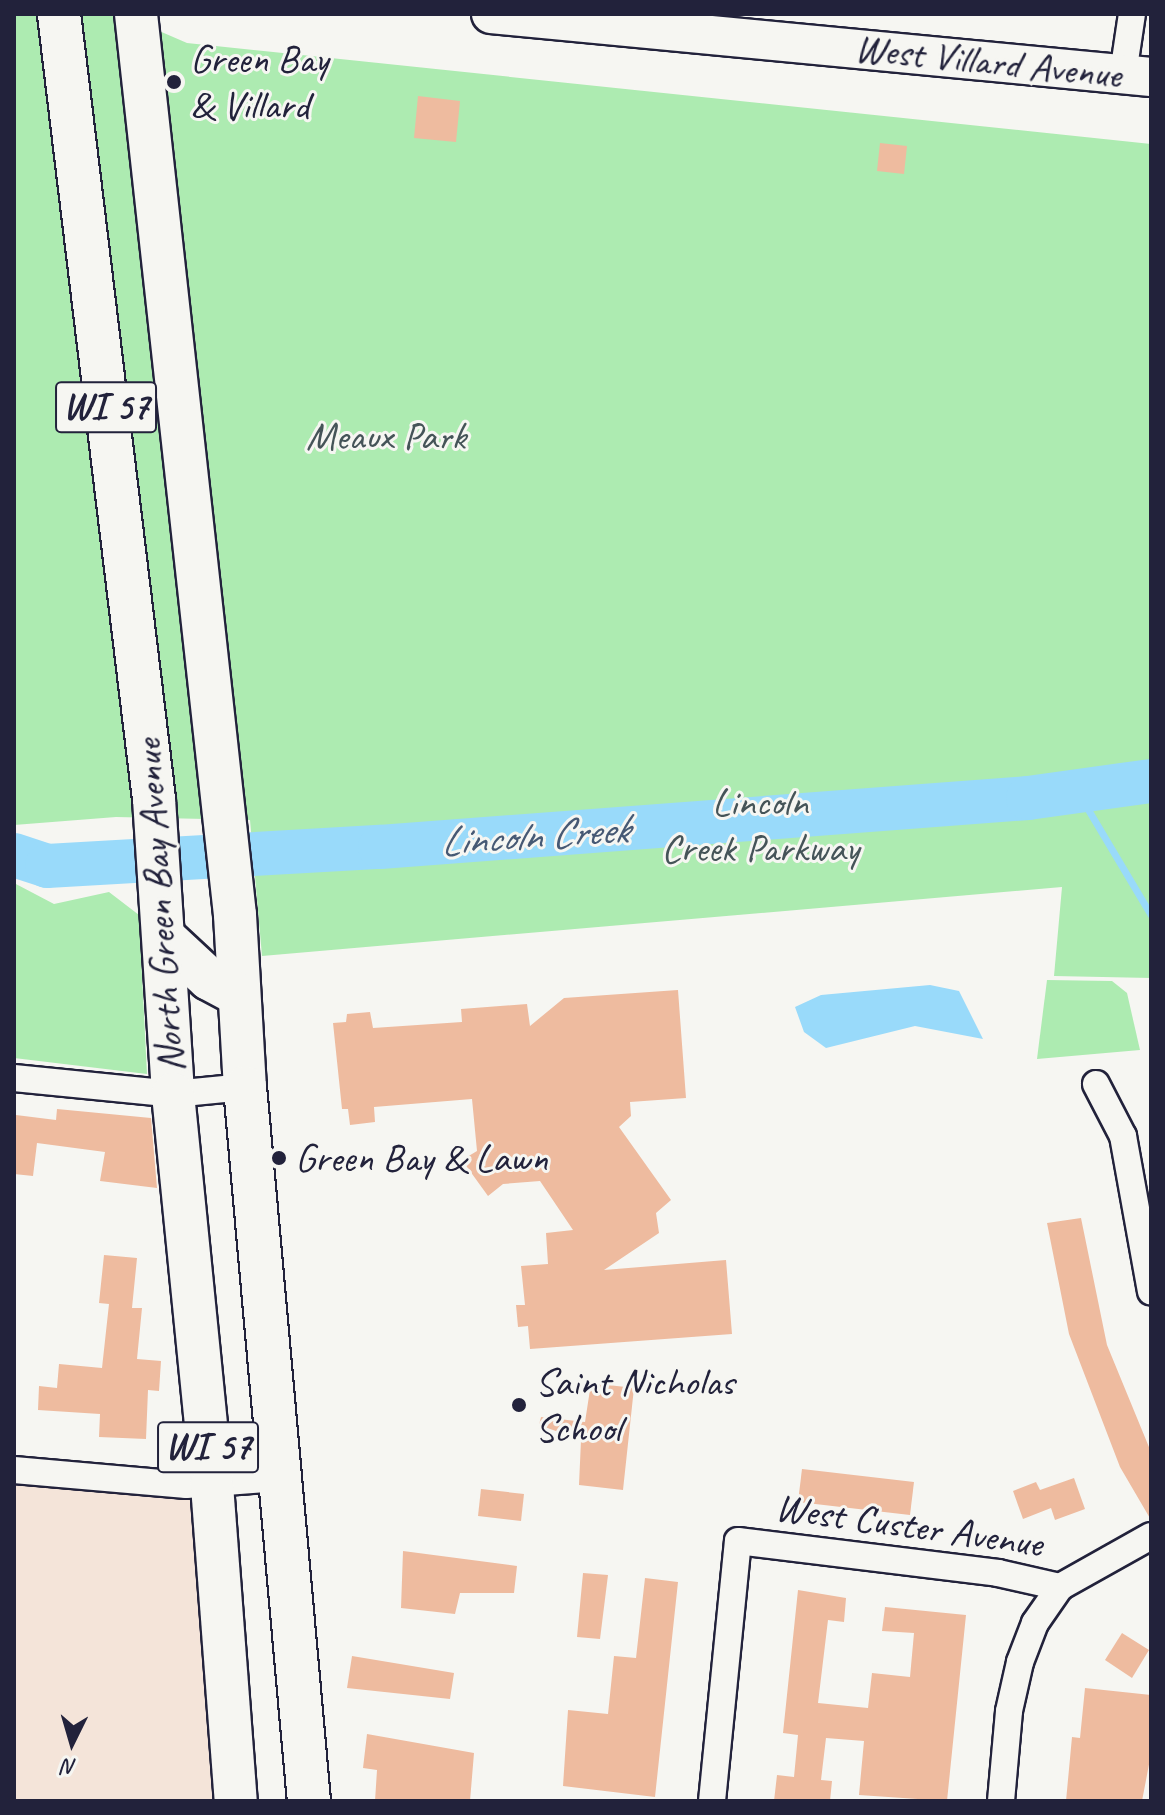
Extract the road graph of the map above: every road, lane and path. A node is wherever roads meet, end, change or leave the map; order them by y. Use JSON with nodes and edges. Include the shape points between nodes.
{"nodes":[{"id":1,"x":59,"y":14,"type":"edge"},
{"id":2,"x":136,"y":14,"type":"edge"},
{"id":3,"x":491,"y":14,"type":"edge"},
{"id":4,"x":1132,"y":14,"type":"edge"},
{"id":5,"x":557,"y":17,"type":"edge"},
{"id":6,"x":1137,"y":76,"type":"edge"},
{"id":7,"x":165,"y":929,"type":"junction"},
{"id":8,"x":239,"y":995,"type":"junction"},
{"id":9,"x":14,"y":1078,"type":"edge"},
{"id":10,"x":1096,"y":1084,"type":"dead end"},
{"id":11,"x":245,"y":1087,"type":"junction"},
{"id":12,"x":173,"y":1094,"type":"junction"},
{"id":13,"x":1151,"y":1291,"type":"edge"},
{"id":14,"x":14,"y":1470,"type":"edge"},
{"id":15,"x":279,"y":1478,"type":"junction"},
{"id":16,"x":212,"y":1485,"type":"junction"},
{"id":17,"x":1151,"y":1536,"type":"edge"},
{"id":18,"x":1060,"y":1587,"type":"junction"},
{"id":19,"x":236,"y":1801,"type":"edge"},
{"id":20,"x":309,"y":1801,"type":"edge"},
{"id":21,"x":712,"y":1801,"type":"edge"},
{"id":22,"x":1001,"y":1801,"type":"edge"}],
"edges":[{"from":1,"to":7,"type":"main road","name":"North Green Bay Avenue","number":"WI 57","via":[[154,799]]},
{"from":2,"to":8,"type":"main road","name":"North Green Bay Avenue","number":"WI 57","via":[[235,915]]},
{"from":3,"to":5,"type":"street","name":"West Villard Avenue"},
{"from":4,"to":6,"type":"street"},
{"from":5,"to":6,"type":"street","name":"West Villard Avenue"},
{"from":7,"to":8,"type":"main road","via":[[209,979]]},
{"from":7,"to":12,"type":"main road","name":"North Green Bay Avenue","number":"WI 57"},
{"from":8,"to":11,"type":"main road","name":"North Green Bay Avenue","number":"WI 57"},
{"from":9,"to":12,"type":"street"},
{"from":10,"to":13,"type":"street","via":[[1123,1136]]},
{"from":11,"to":12,"type":"street"},
{"from":11,"to":15,"type":"main road","name":"North Green Bay Avenue","number":"WI 57"},
{"from":12,"to":16,"type":"main road","name":"North Green Bay Avenue","number":"WI 57"},
{"from":14,"to":16,"type":"street"},
{"from":15,"to":16,"type":"street"},
{"from":15,"to":20,"type":"main road","name":"North Green Bay Avenue","number":"WI 57"},
{"from":16,"to":19,"type":"main road","name":"North Green Bay Avenue","number":"WI 57"},
{"from":17,"to":18,"type":"street","name":"West Custer Avenue"},
{"from":18,"to":21,"type":"street","name":"West Custer Avenue","via":[[998,1573],[738,1541]]},
{"from":18,"to":22,"type":"street","via":[[1035,1623],[1020,1662],[1009,1711]]}]}
